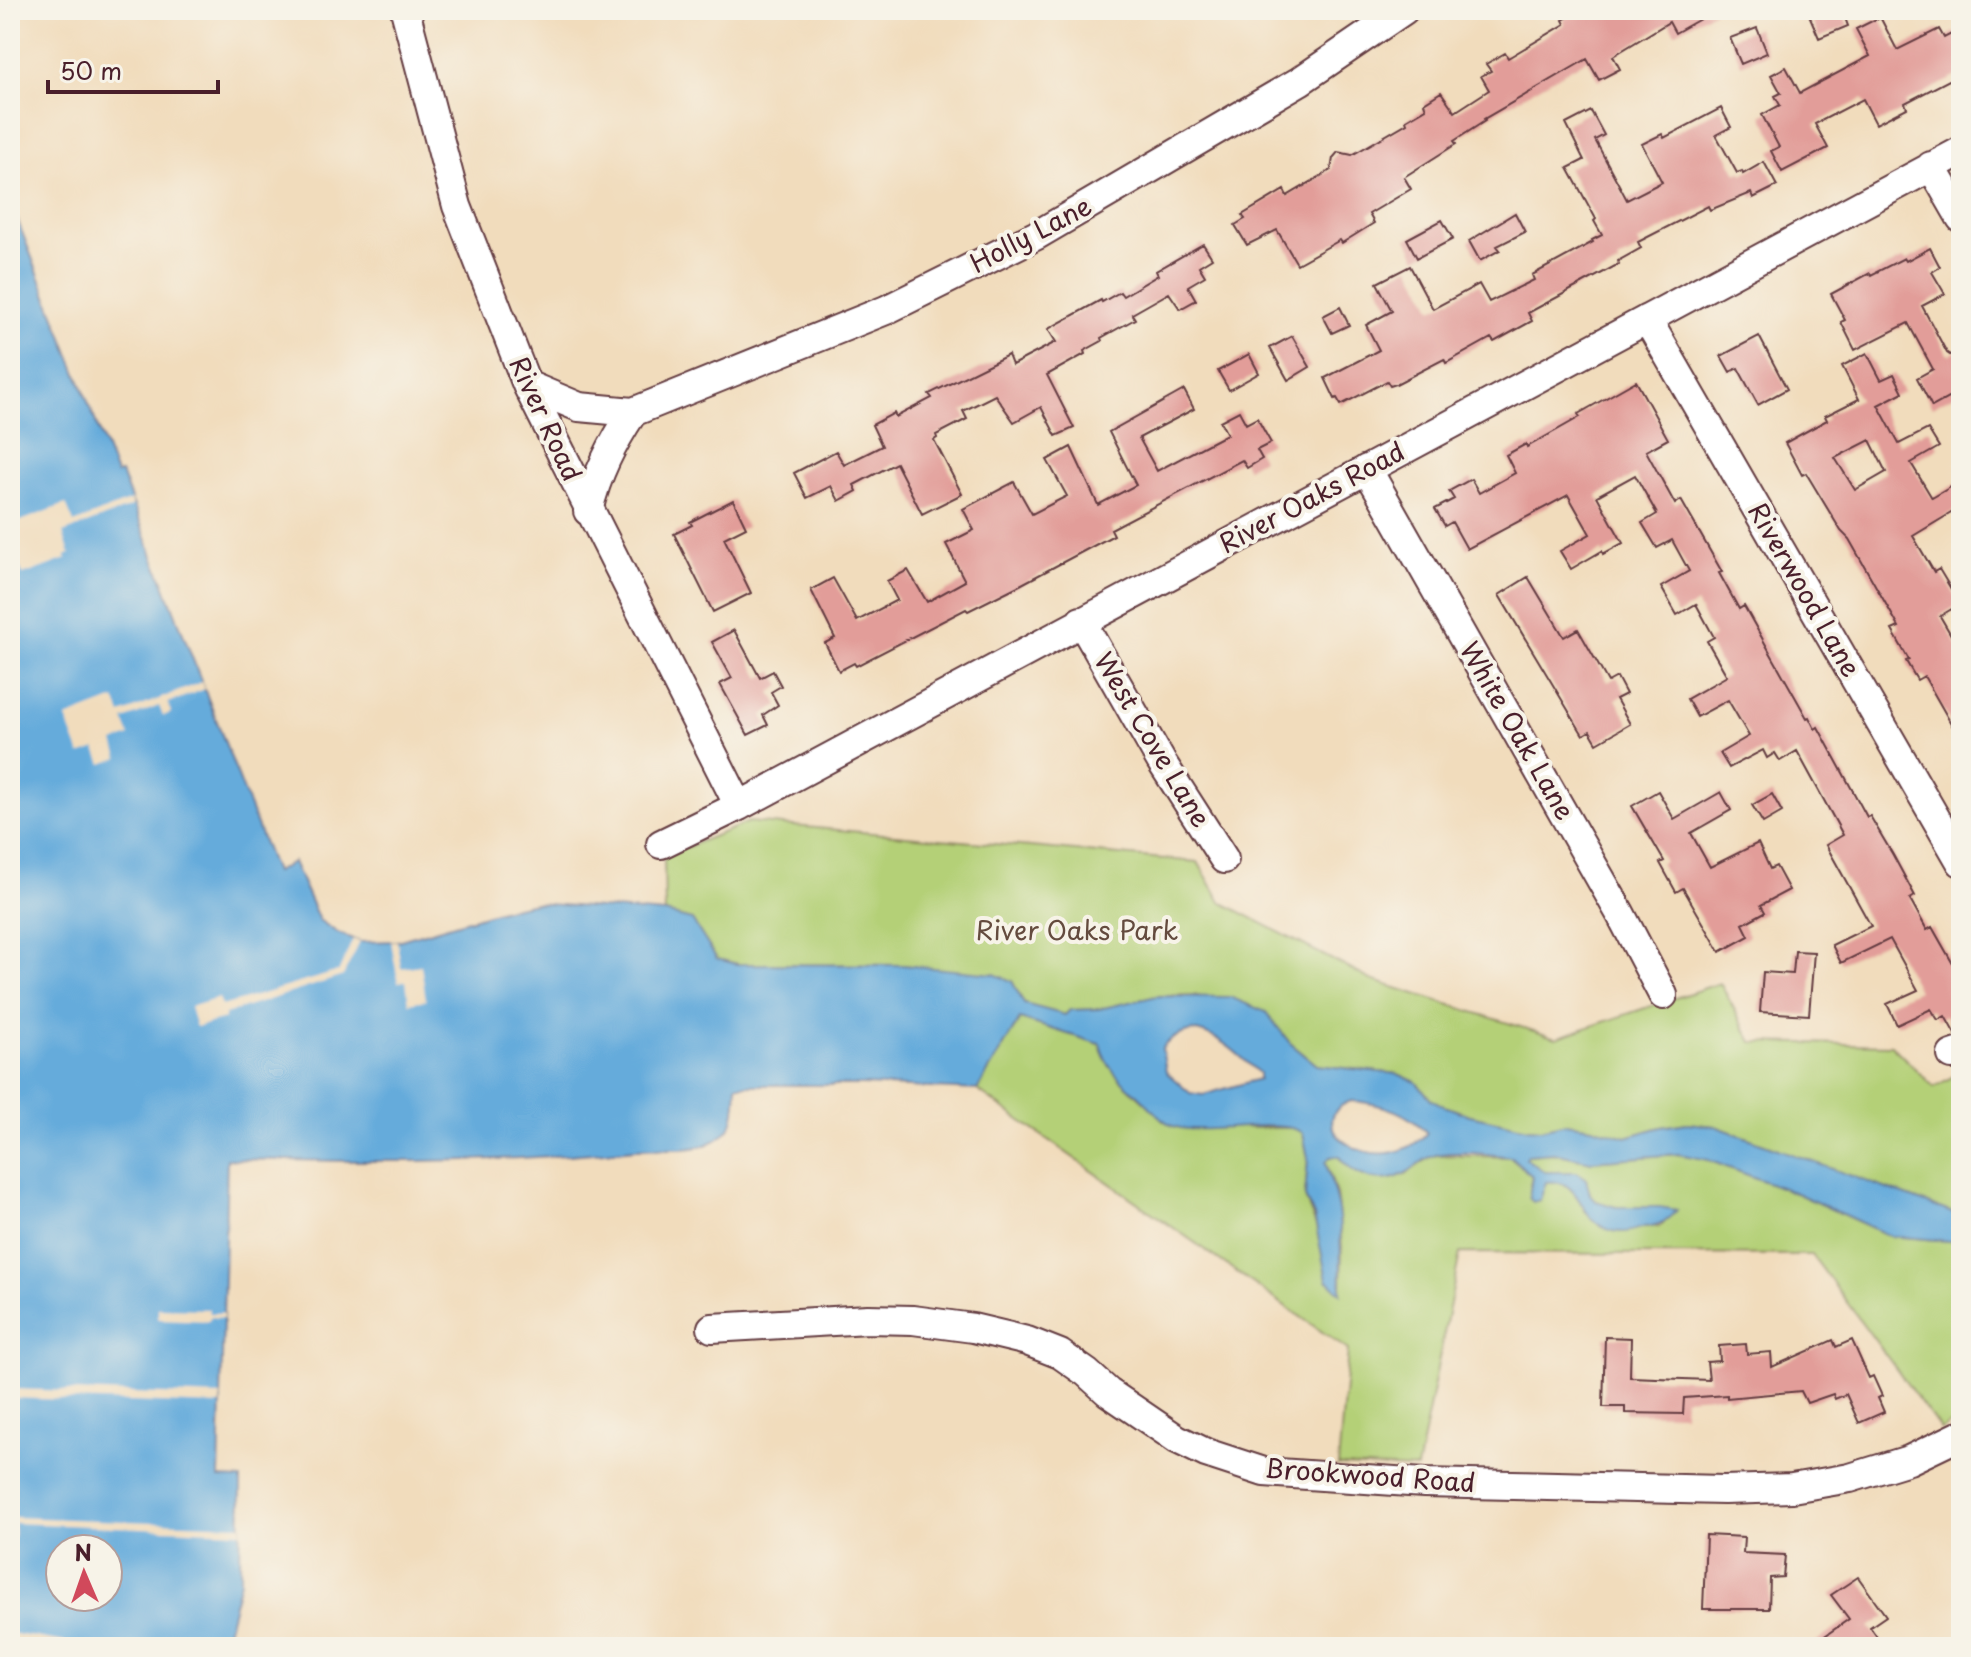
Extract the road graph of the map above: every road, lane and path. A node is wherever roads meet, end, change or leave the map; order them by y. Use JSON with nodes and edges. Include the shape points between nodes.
{"nodes":[{"id":1,"x":405,"y":10,"type":"edge"},
{"id":2,"x":1404,"y":10,"type":"edge"},
{"id":3,"x":1961,"y":151,"type":"edge"},
{"id":4,"x":1931,"y":166,"type":"junction"},
{"id":5,"x":1961,"y":218,"type":"edge"},
{"id":6,"x":1647,"y":319,"type":"junction"},
{"id":7,"x":527,"y":385,"type":"junction"},
{"id":8,"x":633,"y":412,"type":"junction"},
{"id":9,"x":1367,"y":469,"type":"junction"},
{"id":10,"x":588,"y":511,"type":"junction"},
{"id":11,"x":1081,"y":621,"type":"junction"},
{"id":12,"x":739,"y":806,"type":"junction"},
{"id":13,"x":661,"y":844,"type":"dead end"},
{"id":14,"x":1224,"y":859,"type":"dead end"},
{"id":15,"x":1961,"y":862,"type":"edge"},
{"id":16,"x":1663,"y":995,"type":"dead end"},
{"id":17,"x":712,"y":1328,"type":"dead end"},
{"id":18,"x":1961,"y":1435,"type":"edge"}],
"edges":[{"from":1,"to":7,"type":"street","name":"River Road","via":[[457,206]]},
{"from":2,"to":8,"type":"street","name":"Holly Lane","via":[[1300,81],[1037,235],[886,310]]},
{"from":3,"to":4,"type":"street","name":"River Oaks Road"},
{"from":4,"to":5,"type":"street"},
{"from":4,"to":6,"type":"street","name":"River Oaks Road"},
{"from":6,"to":9,"type":"street","name":"River Oaks Road"},
{"from":6,"to":15,"type":"street","name":"Riverwood Lane"},
{"from":7,"to":8,"type":"street","name":"Holly Lane","via":[[579,407]]},
{"from":7,"to":10,"type":"street","name":"River Road"},
{"from":8,"to":10,"type":"street","via":[[610,447]]},
{"from":9,"to":11,"type":"street","name":"River Oaks Road"},
{"from":9,"to":16,"type":"street","name":"White Oak Lane"},
{"from":10,"to":12,"type":"street","name":"River Road"},
{"from":11,"to":12,"type":"street","name":"River Oaks Road"},
{"from":11,"to":14,"type":"street","name":"West Cove Lane"},
{"from":12,"to":13,"type":"street","name":"River Oaks Road"},
{"from":17,"to":18,"type":"street","name":"Brookwood Road","via":[[913,1320],[1027,1341],[1060,1354],[1177,1439],[1264,1472],[1424,1483],[1792,1488],[1909,1460]]}]}
